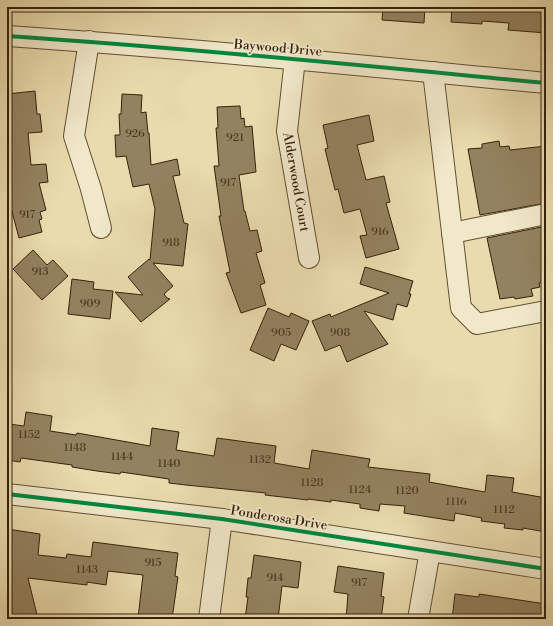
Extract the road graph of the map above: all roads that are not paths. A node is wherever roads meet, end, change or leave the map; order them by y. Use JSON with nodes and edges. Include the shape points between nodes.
{"nodes":[{"id":1,"x":7,"y":36,"type":"edge"},
{"id":2,"x":88,"y":41,"type":"junction"},
{"id":3,"x":295,"y":59,"type":"junction"},
{"id":4,"x":433,"y":72,"type":"junction"},
{"id":5,"x":546,"y":83,"type":"edge"},
{"id":6,"x":546,"y":214,"type":"edge"},
{"id":7,"x":101,"y":228,"type":"dead end"},
{"id":8,"x":452,"y":233,"type":"junction"},
{"id":9,"x":309,"y":258,"type":"dead end"},
{"id":10,"x":546,"y":311,"type":"edge"},
{"id":11,"x":7,"y":494,"type":"edge"},
{"id":12,"x":222,"y":519,"type":"junction"},
{"id":13,"x":430,"y":550,"type":"junction"},
{"id":14,"x":546,"y":569,"type":"edge"},
{"id":15,"x":209,"y":619,"type":"edge"},
{"id":16,"x":418,"y":619,"type":"edge"}],
"edges":[{"from":1,"to":2,"type":"street","name":"Baywood Drive"},
{"from":2,"to":3,"type":"street","name":"Baywood Drive"},
{"from":2,"to":7,"type":"street","via":[[74,136]]},
{"from":3,"to":4,"type":"street","name":"Baywood Drive"},
{"from":3,"to":9,"type":"street","name":"Alderwood Court","via":[[286,131]]},
{"from":4,"to":5,"type":"street","name":"Baywood Drive"},
{"from":4,"to":8,"type":"street"},
{"from":6,"to":8,"type":"street"},
{"from":8,"to":10,"type":"street","via":[[461,308],[477,324]]},
{"from":11,"to":12,"type":"street","name":"Ponderosa Drive"},
{"from":12,"to":13,"type":"street","name":"Ponderosa Drive"},
{"from":12,"to":15,"type":"street"},
{"from":13,"to":14,"type":"street","name":"Ponderosa Drive"},
{"from":13,"to":16,"type":"street"}]}
